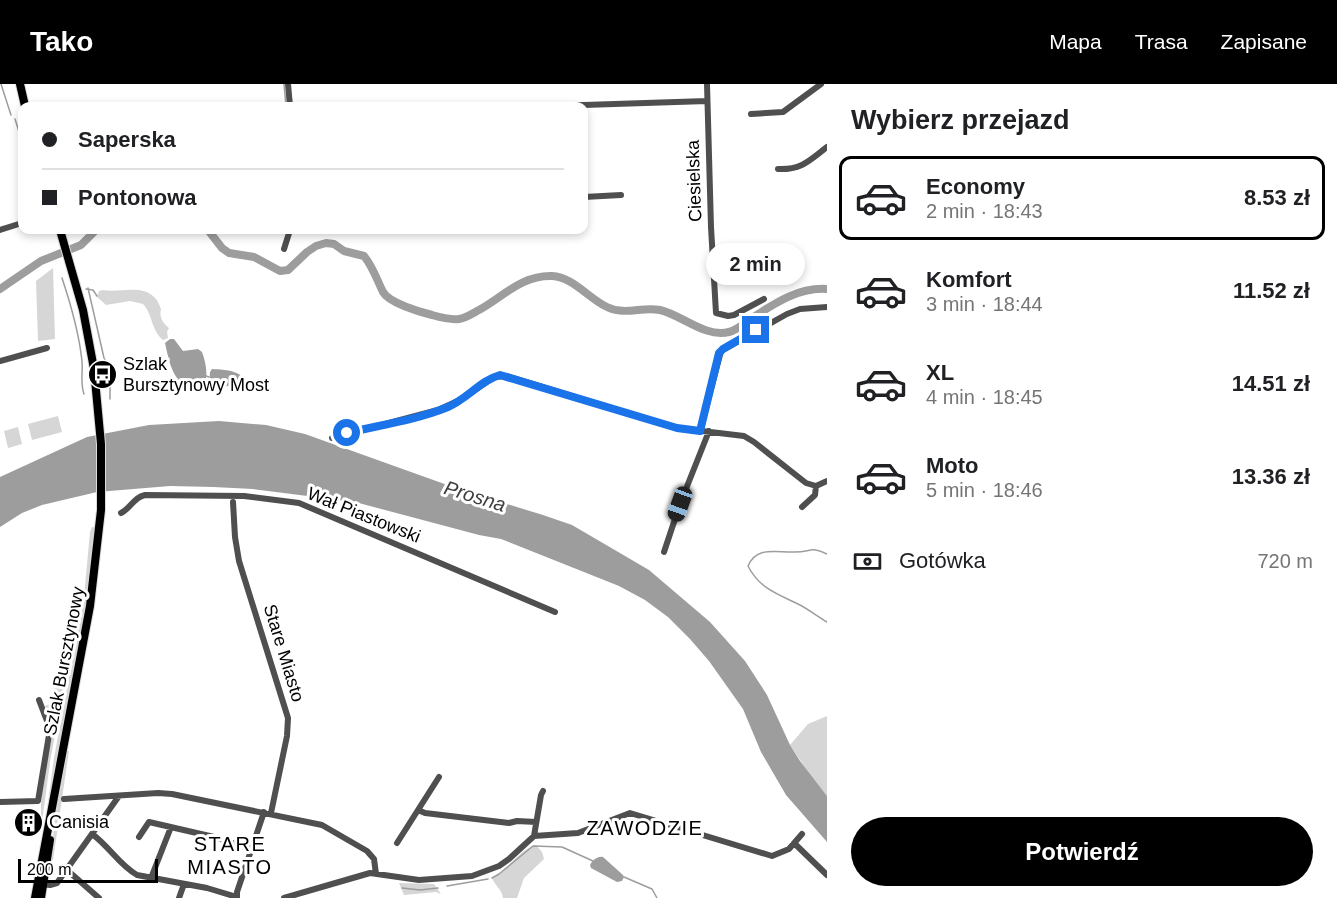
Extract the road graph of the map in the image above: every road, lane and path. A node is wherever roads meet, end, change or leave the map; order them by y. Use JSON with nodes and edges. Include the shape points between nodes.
{"nodes":[{"id":1,"x":19,"y":84,"type":"edge"},
{"id":2,"x":288,"y":84,"type":"edge"},
{"id":3,"x":707,"y":84,"type":"edge"},
{"id":4,"x":821,"y":84,"type":"edge"},
{"id":5,"x":24,"y":102,"type":"edge"},
{"id":6,"x":290,"y":102,"type":"edge"},
{"id":7,"x":706,"y":102,"type":"junction"},
{"id":8,"x":588,"y":105,"type":"edge"},
{"id":9,"x":751,"y":114,"type":"dead end"},
{"id":10,"x":827,"y":147,"type":"edge"},
{"id":11,"x":778,"y":169,"type":"dead end"},
{"id":12,"x":621,"y":195,"type":"dead end"},
{"id":13,"x":588,"y":197,"type":"edge"},
{"id":14,"x":18,"y":225,"type":"edge"},
{"id":15,"x":0,"y":230,"type":"edge"},
{"id":16,"x":62,"y":234,"type":"edge"},
{"id":17,"x":289,"y":234,"type":"edge"},
{"id":18,"x":284,"y":249,"type":"dead end"},
{"id":19,"x":764,"y":299,"type":"dead end"},
{"id":20,"x":826,"y":307,"type":"edge"},
{"id":21,"x":47,"y":348,"type":"dead end"},
{"id":22,"x":0,"y":361,"type":"edge"},
{"id":23,"x":700,"y":431,"type":"junction"},
{"id":24,"x":709,"y":431,"type":"junction"},
{"id":25,"x":332,"y":438,"type":"dead end"},
{"id":26,"x":827,"y":481,"type":"edge"},
{"id":27,"x":816,"y":486,"type":"junction"},
{"id":28,"x":233,"y":502,"type":"dead end"},
{"id":29,"x":802,"y":507,"type":"dead end"},
{"id":30,"x":121,"y":513,"type":"dead end"},
{"id":31,"x":664,"y":552,"type":"dead end"},
{"id":32,"x":555,"y":612,"type":"dead end"},
{"id":33,"x":39,"y":700,"type":"dead end"},
{"id":34,"x":439,"y":777,"type":"dead end"},
{"id":35,"x":543,"y":790,"type":"dead end"},
{"id":36,"x":119,"y":796,"type":"junction"},
{"id":37,"x":64,"y":800,"type":"dead end"},
{"id":38,"x":0,"y":802,"type":"edge"},
{"id":39,"x":418,"y":810,"type":"junction"},
{"id":40,"x":267,"y":813,"type":"junction"},
{"id":41,"x":536,"y":822,"type":"junction"},
{"id":42,"x":171,"y":827,"type":"junction"},
{"id":43,"x":92,"y":834,"type":"junction"},
{"id":44,"x":802,"y":834,"type":"dead end"},
{"id":45,"x":534,"y":836,"type":"junction"},
{"id":46,"x":139,"y":837,"type":"dead end"},
{"id":47,"x":397,"y":843,"type":"dead end"},
{"id":48,"x":794,"y":843,"type":"junction"},
{"id":49,"x":251,"y":849,"type":"junction"},
{"id":50,"x":67,"y":870,"type":"junction"},
{"id":51,"x":376,"y":874,"type":"junction"},
{"id":52,"x":827,"y":875,"type":"edge"},
{"id":53,"x":151,"y":878,"type":"junction"},
{"id":54,"x":41,"y":884,"type":"junction"},
{"id":55,"x":184,"y":884,"type":"junction"},
{"id":56,"x":35,"y":898,"type":"edge"},
{"id":57,"x":41,"y":898,"type":"edge"},
{"id":58,"x":99,"y":898,"type":"edge"},
{"id":59,"x":179,"y":898,"type":"edge"},
{"id":60,"x":237,"y":898,"type":"edge"},
{"id":61,"x":284,"y":898,"type":"edge"}],
"edges":[{"from":1,"to":5,"type":"main road"},
{"from":2,"to":6,"type":"street"},
{"from":3,"to":7,"type":"street","name":"Ciesielska"},
{"from":4,"to":9,"type":"street","via":[[783,112]]},
{"from":7,"to":8,"type":"street"},
{"from":7,"to":19,"type":"street","name":"Ciesielska","via":[[716,313],[734,315]]},
{"from":10,"to":11,"type":"street","via":[[800,167]]},
{"from":12,"to":13,"type":"street"},
{"from":14,"to":15,"type":"street"},
{"from":16,"to":54,"type":"main road","name":"Szlak Bursztynowy","via":[[89,339],[100,427],[101,512],[94,582]]},
{"from":17,"to":18,"type":"street"},
{"from":20,"to":23,"type":"street","via":[[787,314],[721,351]]},
{"from":21,"to":22,"type":"street"},
{"from":23,"to":24,"type":"street"},
{"from":23,"to":25,"type":"street","via":[[669,426],[500,375],[438,410]]},
{"from":24,"to":27,"type":"street","via":[[749,438],[806,483]]},
{"from":24,"to":31,"type":"street"},
{"from":26,"to":27,"type":"street"},
{"from":27,"to":29,"type":"street","via":[[815,495]]},
{"from":28,"to":40,"type":"street","name":"Stare Miasto","via":[[239,561],[288,718]]},
{"from":30,"to":32,"type":"street","name":"Wał Piastowski","via":[[145,495],[244,496],[299,503]]},
{"from":33,"to":38,"type":"street","via":[[49,735],[38,801]]},
{"from":34,"to":39,"type":"street"},
{"from":35,"to":41,"type":"street"},
{"from":36,"to":37,"type":"street"},
{"from":36,"to":40,"type":"street","via":[[172,794]]},
{"from":36,"to":43,"type":"street"},
{"from":39,"to":41,"type":"street","via":[[509,823]]},
{"from":39,"to":47,"type":"street"},
{"from":40,"to":49,"type":"street","name":"Stare Miasto"},
{"from":40,"to":51,"type":"street","via":[[337,832],[367,851],[374,859]]},
{"from":41,"to":45,"type":"street"},
{"from":42,"to":46,"type":"street","via":[[149,822]]},
{"from":42,"to":49,"type":"street"},
{"from":42,"to":53,"type":"street"},
{"from":43,"to":50,"type":"street"},
{"from":43,"to":53,"type":"street","via":[[127,869]]},
{"from":44,"to":48,"type":"street"},
{"from":45,"to":48,"type":"street","via":[[578,833],[630,813],[772,856],[784,853]]},
{"from":45,"to":51,"type":"street","via":[[499,866],[472,876],[419,880]]},
{"from":48,"to":52,"type":"street"},
{"from":49,"to":60,"type":"street","name":"Stare Miasto"},
{"from":50,"to":54,"type":"street","via":[[57,883]]},
{"from":50,"to":58,"type":"street"},
{"from":51,"to":61,"type":"street","via":[[362,874]]},
{"from":53,"to":55,"type":"street"},
{"from":54,"to":56,"type":"main road","name":"Szlak Bursztynowy"},
{"from":54,"to":57,"type":"main road","name":"Szlak Bursztynowy"},
{"from":55,"to":59,"type":"street"},
{"from":55,"to":60,"type":"street"}]}
